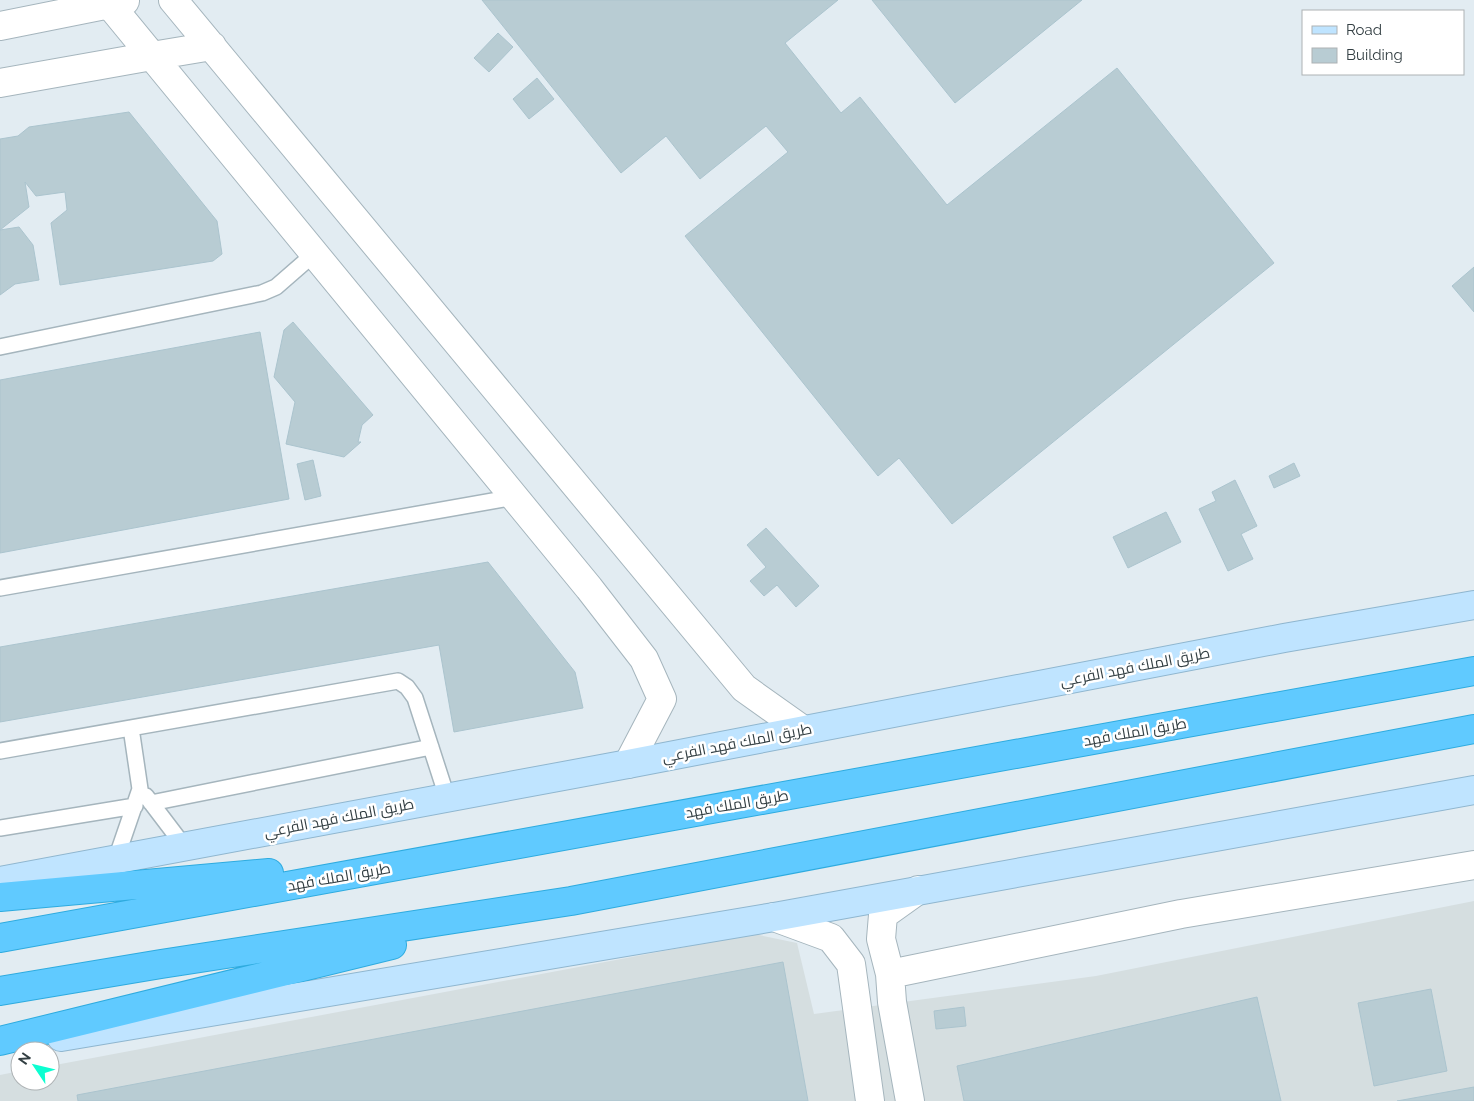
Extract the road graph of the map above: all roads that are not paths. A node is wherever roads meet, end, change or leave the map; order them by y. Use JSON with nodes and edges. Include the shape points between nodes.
{"nodes":[{"id":1,"x":174,"y":0,"type":"edge"},
{"id":2,"x":115,"y":2,"type":"edge"},
{"id":3,"x":0,"y":26,"type":"edge"},
{"id":4,"x":212,"y":46,"type":"junction"},
{"id":5,"x":152,"y":56,"type":"junction"},
{"id":6,"x":0,"y":83,"type":"edge"},
{"id":7,"x":314,"y":253,"type":"junction"},
{"id":8,"x":0,"y":346,"type":"edge"},
{"id":9,"x":515,"y":497,"type":"junction"},
{"id":10,"x":0,"y":588,"type":"edge"},
{"id":11,"x":1474,"y":605,"type":"edge"},
{"id":12,"x":1474,"y":671,"type":"edge"},
{"id":13,"x":131,"y":728,"type":"junction"},
{"id":14,"x":1474,"y":729,"type":"edge"},
{"id":15,"x":803,"y":730,"type":"junction"},
{"id":16,"x":431,"y":747,"type":"junction"},
{"id":17,"x":0,"y":750,"type":"edge"},
{"id":18,"x":628,"y":764,"type":"junction"},
{"id":19,"x":140,"y":789,"type":"junction"},
{"id":20,"x":1474,"y":790,"type":"edge"},
{"id":21,"x":448,"y":797,"type":"junction"},
{"id":22,"x":151,"y":803,"type":"junction"},
{"id":23,"x":134,"y":806,"type":"junction"},
{"id":24,"x":0,"y":828,"type":"edge"},
{"id":25,"x":184,"y":846,"type":"junction"},
{"id":26,"x":116,"y":859,"type":"junction"},
{"id":27,"x":433,"y":860,"type":"junction"},
{"id":28,"x":1474,"y":865,"type":"edge"},
{"id":29,"x":0,"y":881,"type":"edge"},
{"id":30,"x":918,"y":890,"type":"junction"},
{"id":31,"x":0,"y":897,"type":"edge"},
{"id":32,"x":571,"y":901,"type":"junction"},
{"id":33,"x":774,"y":917,"type":"junction"},
{"id":34,"x":0,"y":938,"type":"edge"},
{"id":35,"x":890,"y":974,"type":"junction"},
{"id":36,"x":0,"y":991,"type":"edge"},
{"id":37,"x":0,"y":1041,"type":"edge"},
{"id":38,"x":0,"y":1048,"type":"edge"},
{"id":39,"x":870,"y":1101,"type":"edge"},
{"id":40,"x":910,"y":1101,"type":"edge"}],
"edges":[{"from":1,"to":4,"type":"street"},
{"from":2,"to":3,"type":"street"},
{"from":2,"to":5,"type":"street"},
{"from":4,"to":5,"type":"street"},
{"from":4,"to":15,"type":"street","via":[[744,688]]},
{"from":5,"to":6,"type":"street"},
{"from":5,"to":7,"type":"street"},
{"from":7,"to":8,"type":"lane","via":[[276,287],[262,293]]},
{"from":7,"to":9,"type":"street"},
{"from":9,"to":10,"type":"lane"},
{"from":9,"to":18,"type":"street","via":[[644,659],[662,699]]},
{"from":11,"to":15,"type":"main road","name":"طريق الملك فهد الفرعي"},
{"from":12,"to":27,"type":"highway","name":"طريق الملك فهد"},
{"from":13,"to":16,"type":"lane","via":[[398,681],[415,698]]},
{"from":13,"to":17,"type":"lane"},
{"from":13,"to":19,"type":"lane"},
{"from":14,"to":32,"type":"highway"},
{"from":15,"to":18,"type":"main road","name":"طريق الملك فهد الفرعي"},
{"from":16,"to":21,"type":"lane"},
{"from":16,"to":22,"type":"lane"},
{"from":18,"to":21,"type":"main road","name":"طريق الملك فهد الفرعي"},
{"from":19,"to":22,"type":"lane"},
{"from":19,"to":23,"type":"lane"},
{"from":20,"to":30,"type":"main road"},
{"from":21,"to":25,"type":"main road","name":"طريق الملك فهد الفرعي"},
{"from":22,"to":25,"type":"lane"},
{"from":23,"to":24,"type":"lane"},
{"from":23,"to":26,"type":"lane"},
{"from":25,"to":26,"type":"main road","name":"طريق الملك فهد الفرعي"},
{"from":26,"to":29,"type":"main road","name":"طريق الملك فهد الفرعي"},
{"from":27,"to":31,"type":"highway"},
{"from":27,"to":34,"type":"highway","name":"طريق الملك فهد"},
{"from":28,"to":35,"type":"street","via":[[1181,914]]},
{"from":30,"to":33,"type":"main road"},
{"from":30,"to":35,"type":"street","via":[[883,915],[881,939]]},
{"from":32,"to":36,"type":"highway"},
{"from":32,"to":37,"type":"highway"},
{"from":33,"to":38,"type":"main road"},
{"from":33,"to":39,"type":"street","via":[[832,938],[851,964]]},
{"from":35,"to":40,"type":"street"}]}
